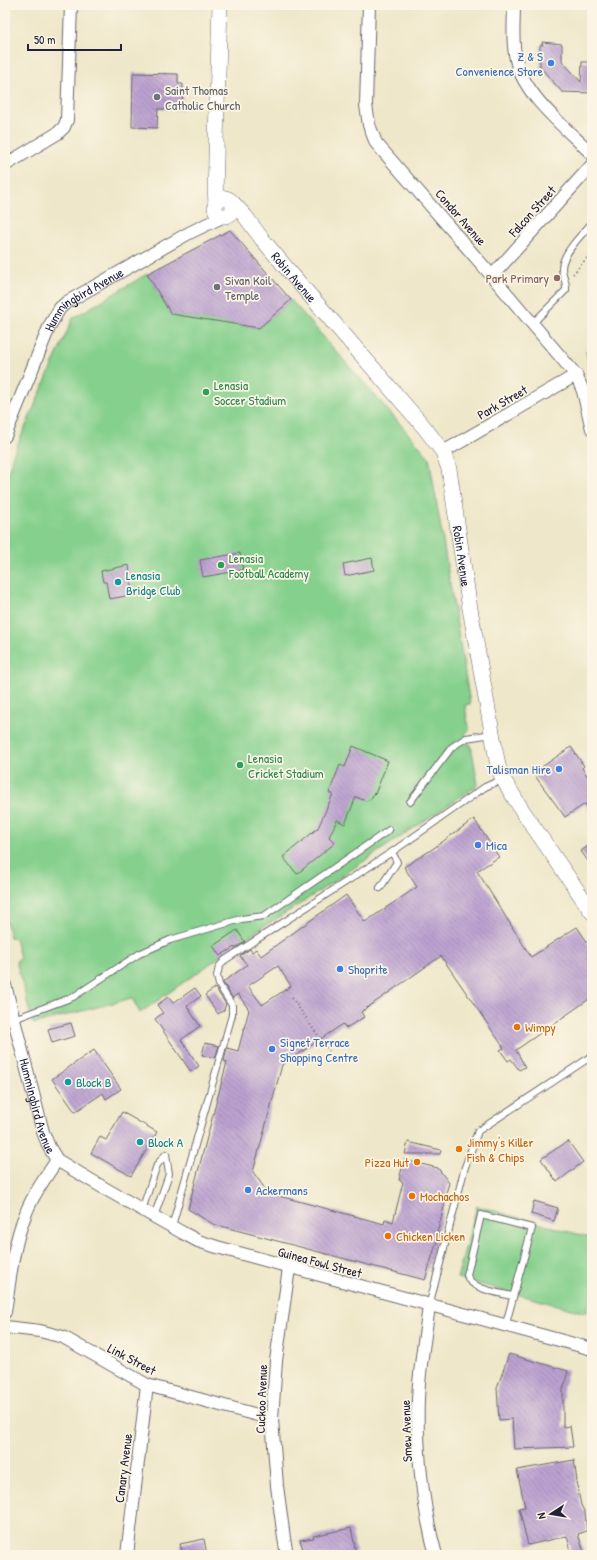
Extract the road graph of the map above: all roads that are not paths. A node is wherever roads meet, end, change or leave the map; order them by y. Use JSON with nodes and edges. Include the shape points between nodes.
{"nodes":[{"id":1,"x":71,"y":5,"type":"edge"},
{"id":2,"x":220,"y":5,"type":"edge"},
{"id":3,"x":369,"y":5,"type":"edge"},
{"id":4,"x":514,"y":5,"type":"edge"},
{"id":5,"x":592,"y":154,"type":"edge"},
{"id":6,"x":5,"y":165,"type":"edge"},
{"id":7,"x":592,"y":165,"type":"edge"},
{"id":8,"x":224,"y":207,"type":"junction"},
{"id":9,"x":592,"y":223,"type":"edge"},
{"id":10,"x":492,"y":276,"type":"junction"},
{"id":11,"x":533,"y":323,"type":"junction"},
{"id":12,"x":576,"y":375,"type":"junction"},
{"id":13,"x":592,"y":429,"type":"edge"},
{"id":14,"x":5,"y":436,"type":"edge"},
{"id":15,"x":443,"y":452,"type":"junction"},
{"id":16,"x":492,"y":734,"type":"junction"},
{"id":17,"x":503,"y":779,"type":"junction"},
{"id":18,"x":410,"y":802,"type":"dead end"},
{"id":19,"x":389,"y":830,"type":"dead end"},
{"id":20,"x":392,"y":852,"type":"junction"},
{"id":21,"x":380,"y":888,"type":"dead end"},
{"id":22,"x":592,"y":912,"type":"edge"},
{"id":23,"x":5,"y":985,"type":"edge"},
{"id":24,"x":14,"y":1019,"type":"junction"},
{"id":25,"x":592,"y":1056,"type":"edge"},
{"id":26,"x":57,"y":1160,"type":"junction"},
{"id":27,"x":142,"y":1210,"type":"junction"},
{"id":28,"x":154,"y":1217,"type":"junction"},
{"id":29,"x":172,"y":1226,"type":"junction"},
{"id":30,"x":289,"y":1268,"type":"junction"},
{"id":31,"x":512,"y":1296,"type":"junction"},
{"id":32,"x":429,"y":1306,"type":"junction"},
{"id":33,"x":5,"y":1312,"type":"edge"},
{"id":34,"x":5,"y":1327,"type":"edge"},
{"id":35,"x":505,"y":1327,"type":"junction"},
{"id":36,"x":592,"y":1349,"type":"edge"},
{"id":37,"x":147,"y":1385,"type":"junction"},
{"id":38,"x":272,"y":1419,"type":"junction"},
{"id":39,"x":127,"y":1555,"type":"edge"},
{"id":40,"x":287,"y":1555,"type":"edge"},
{"id":41,"x":436,"y":1555,"type":"edge"}],
"edges":[{"from":1,"to":6,"type":"street","via":[[67,120],[58,134]]},
{"from":2,"to":8,"type":"street","via":[[216,139]]},
{"from":3,"to":10,"type":"street","name":"Condor Avenue","via":[[366,105],[373,136],[382,151]]},
{"from":4,"to":5,"type":"street","via":[[515,54],[521,76],[538,101]]},
{"from":7,"to":10,"type":"street","name":"Falcon Street"},
{"from":8,"to":14,"type":"street","name":"Hummingbird Avenue","via":[[196,230],[82,293],[60,308],[50,325]]},
{"from":8,"to":15,"type":"street","name":"Robin Avenue","via":[[245,216]]},
{"from":9,"to":11,"type":"lane","via":[[566,255],[562,264],[566,290]]},
{"from":10,"to":11,"type":"street","name":"Condor Avenue"},
{"from":11,"to":12,"type":"street","name":"Condor Avenue"},
{"from":12,"to":13,"type":"street","name":"Condor Avenue","via":[[583,391]]},
{"from":12,"to":15,"type":"street","name":"Park Street"},
{"from":15,"to":16,"type":"street","name":"Robin Avenue","via":[[449,469]]},
{"from":16,"to":17,"type":"street","name":"Robin Avenue"},
{"from":16,"to":18,"type":"lane","via":[[466,738],[452,747]]},
{"from":17,"to":20,"type":"lane","via":[[485,787]]},
{"from":17,"to":22,"type":"street","name":"Robin Avenue"},
{"from":19,"to":24,"type":"lane","via":[[264,916],[241,919],[170,940],[139,954],[73,997]]},
{"from":20,"to":21,"type":"lane","via":[[397,862]]},
{"from":20,"to":29,"type":"lane","via":[[225,960],[219,967],[219,985],[232,1005],[232,1015]]},
{"from":23,"to":24,"type":"street","name":"Hummingbird Avenue"},
{"from":24,"to":26,"type":"street","name":"Hummingbird Avenue","via":[[43,1132]]},
{"from":25,"to":32,"type":"lane","via":[[478,1131],[465,1167]]},
{"from":26,"to":27,"type":"street","name":"Guinea Fowl Street"},
{"from":26,"to":33,"type":"street","name":"Hummingbird Avenue","via":[[37,1190],[24,1218],[13,1261]]},
{"from":27,"to":28,"type":"street","name":"Guinea Fowl Street"},
{"from":27,"to":28,"type":"lane","via":[[157,1165],[166,1154],[169,1174]]},
{"from":28,"to":29,"type":"street","name":"Guinea Fowl Street"},
{"from":29,"to":30,"type":"street","name":"Guinea Fowl Street","via":[[216,1248]]},
{"from":30,"to":32,"type":"street","name":"Guinea Fowl Street"},
{"from":30,"to":38,"type":"street","name":"Cuckoo Avenue","via":[[276,1361]]},
{"from":31,"to":31,"type":"lane","via":[[532,1228],[481,1215],[467,1279],[477,1286]]},
{"from":31,"to":35,"type":"lane"},
{"from":32,"to":35,"type":"street","name":"Guinea Fowl Street"},
{"from":32,"to":41,"type":"street","name":"Smew Avenue","via":[[418,1401],[422,1476]]},
{"from":34,"to":37,"type":"street","name":"Link Street","via":[[40,1331],[63,1337]]},
{"from":35,"to":36,"type":"street","name":"Guinea Fowl Street"},
{"from":37,"to":38,"type":"street","name":"Link Street"},
{"from":37,"to":39,"type":"street","name":"Canary Avenue"},
{"from":38,"to":40,"type":"street","name":"Cuckoo Avenue","via":[[277,1486]]}]}
